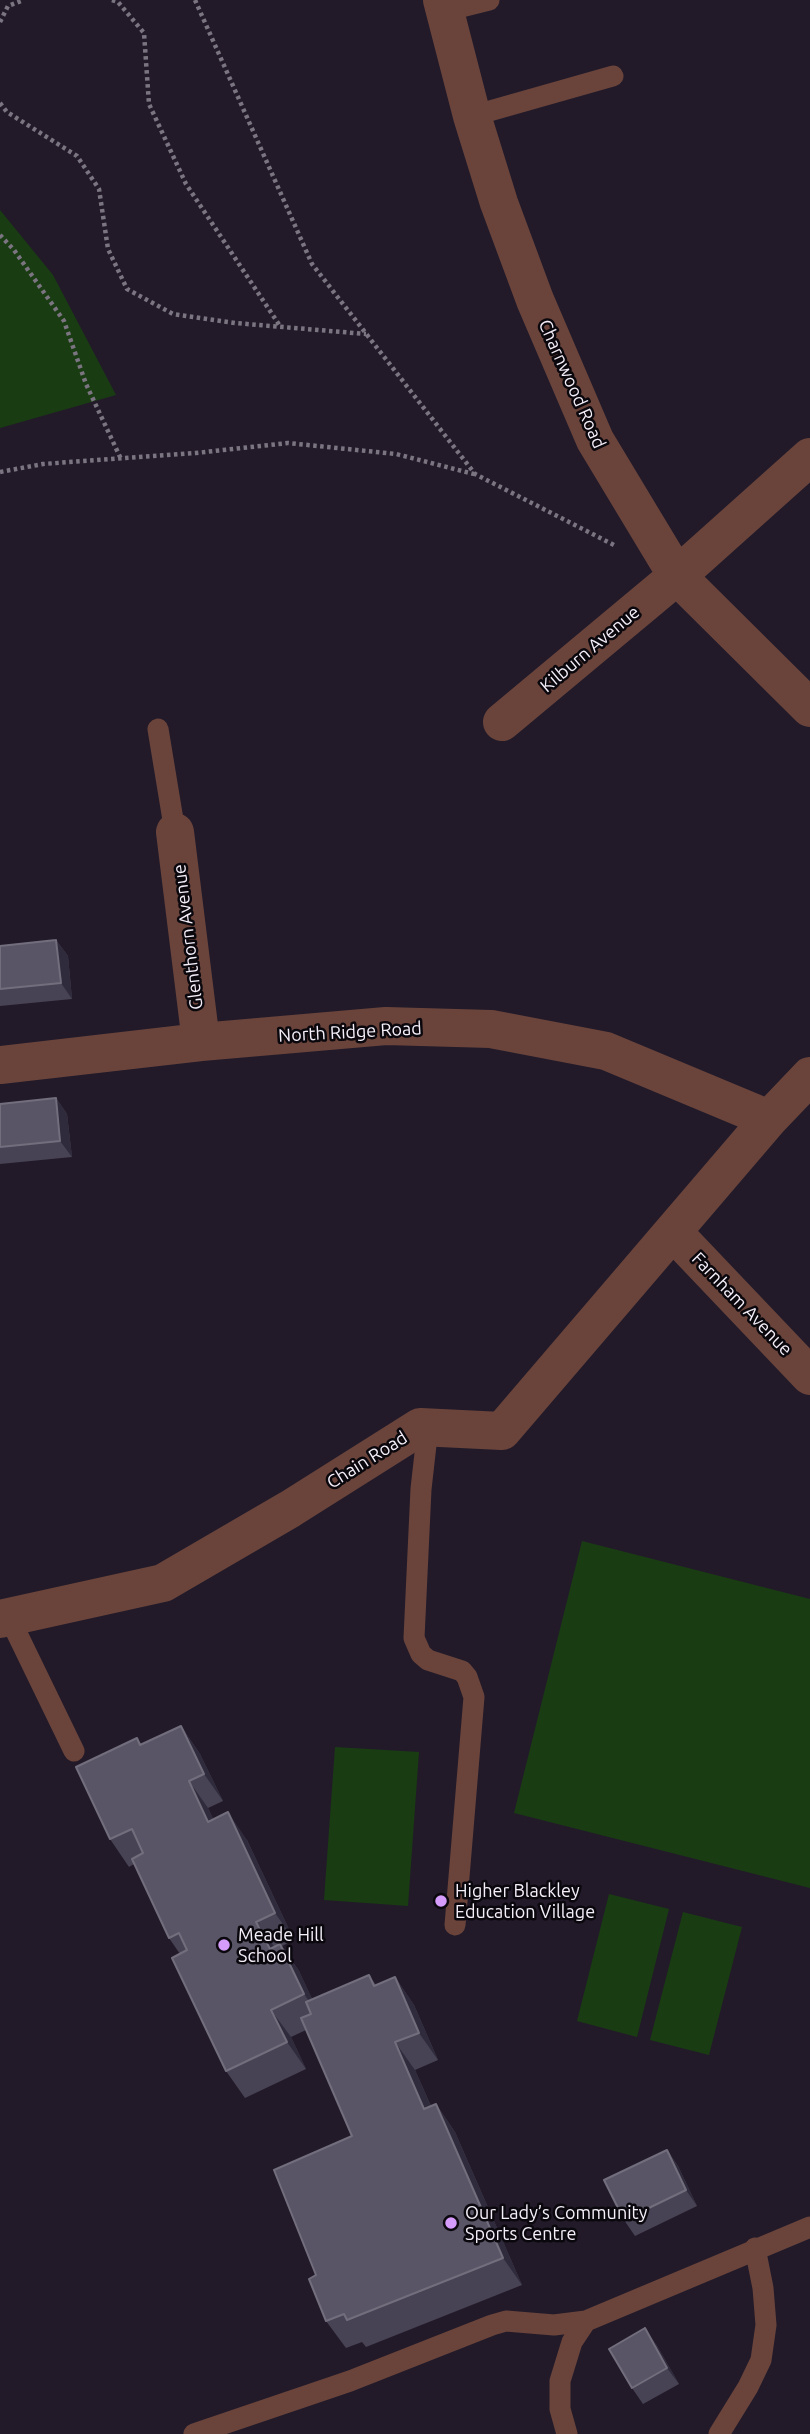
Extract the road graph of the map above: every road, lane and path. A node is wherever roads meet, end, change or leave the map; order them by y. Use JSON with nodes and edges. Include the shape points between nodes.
{"nodes":[{"id":1,"x":24,"y":0,"type":"edge"},
{"id":2,"x":112,"y":0,"type":"edge"},
{"id":3,"x":195,"y":0,"type":"edge"},
{"id":4,"x":489,"y":0,"type":"edge"},
{"id":5,"x":443,"y":5,"type":"edge"},
{"id":6,"x":0,"y":22,"type":"edge"},
{"id":7,"x":613,"y":76,"type":"dead end"},
{"id":8,"x":0,"y":103,"type":"edge"},
{"id":9,"x":472,"y":116,"type":"junction"},
{"id":10,"x":0,"y":235,"type":"edge"},
{"id":11,"x":281,"y":327,"type":"junction"},
{"id":12,"x":367,"y":335,"type":"junction"},
{"id":13,"x":810,"y":457,"type":"edge"},
{"id":14,"x":121,"y":459,"type":"junction"},
{"id":15,"x":0,"y":472,"type":"edge"},
{"id":16,"x":475,"y":474,"type":"junction"},
{"id":17,"x":617,"y":546,"type":"dead end"},
{"id":18,"x":677,"y":576,"type":"junction"},
{"id":19,"x":810,"y":708,"type":"edge"},
{"id":20,"x":502,"y":722,"type":"dead end"},
{"id":21,"x":158,"y":729,"type":"dead end"},
{"id":22,"x":175,"y":832,"type":"joint"},
{"id":23,"x":201,"y":1042,"type":"junction"},
{"id":24,"x":0,"y":1065,"type":"edge"},
{"id":25,"x":810,"y":1076,"type":"edge"},
{"id":26,"x":769,"y":1119,"type":"junction"},
{"id":27,"x":673,"y":1232,"type":"junction"},
{"id":28,"x":810,"y":1376,"type":"edge"},
{"id":29,"x":428,"y":1427,"type":"junction"},
{"id":30,"x":4,"y":1618,"type":"edge"},
{"id":31,"x":74,"y":1751,"type":"dead end"},
{"id":32,"x":455,"y":1925,"type":"dead end"},
{"id":33,"x":810,"y":2227,"type":"edge"},
{"id":34,"x":755,"y":2249,"type":"junction"},
{"id":35,"x":586,"y":2321,"type":"junction"},
{"id":36,"x":194,"y":2434,"type":"edge"},
{"id":37,"x":567,"y":2434,"type":"edge"},
{"id":38,"x":719,"y":2434,"type":"edge"}],
"edges":[{"from":1,"to":6,"type":"path","via":[[8,6]]},
{"from":2,"to":11,"type":"path","via":[[144,33],[149,104],[186,184]]},
{"from":3,"to":12,"type":"path","via":[[312,264]]},
{"from":4,"to":5,"type":"lane"},
{"from":5,"to":9,"type":"street","name":"Charnwood Road"},
{"from":7,"to":9,"type":"lane"},
{"from":8,"to":11,"type":"path","via":[[77,156],[99,189],[108,249],[127,289],[173,314]]},
{"from":9,"to":18,"type":"street","name":"Charnwood Road","via":[[535,300],[594,440]]},
{"from":10,"to":14,"type":"path","via":[[64,321],[86,384]]},
{"from":11,"to":12,"type":"path"},
{"from":12,"to":16,"type":"path"},
{"from":13,"to":18,"type":"street","name":"Kilburn Avenue"},
{"from":14,"to":15,"type":"path"},
{"from":14,"to":16,"type":"path","via":[[288,443],[396,454]]},
{"from":16,"to":17,"type":"path"},
{"from":18,"to":19,"type":"street","name":"Charnwood Road"},
{"from":18,"to":20,"type":"street","name":"Kilburn Avenue"},
{"from":21,"to":22,"type":"lane"},
{"from":22,"to":23,"type":"street","name":"Glenthorn Avenue"},
{"from":23,"to":24,"type":"street","name":"North Ridge Road"},
{"from":23,"to":26,"type":"street","name":"North Ridge Road","via":[[387,1026],[491,1029],[606,1051]]},
{"from":25,"to":26,"type":"street","name":"Chain Road"},
{"from":26,"to":27,"type":"street","name":"Chain Road"},
{"from":27,"to":28,"type":"street","name":"Farnham Avenue"},
{"from":27,"to":29,"type":"street","name":"Chain Road","via":[[502,1431]]},
{"from":29,"to":30,"type":"street","name":"Chain Road","via":[[420,1427],[163,1583]]},
{"from":29,"to":32,"type":"lane","via":[[414,1638],[428,1660],[462,1671],[474,1697]]},
{"from":30,"to":31,"type":"lane"},
{"from":33,"to":34,"type":"lane"},
{"from":34,"to":35,"type":"lane"},
{"from":34,"to":38,"type":"lane","via":[[766,2325],[761,2360]]},
{"from":35,"to":36,"type":"lane","via":[[492,2325],[350,2381]]},
{"from":35,"to":37,"type":"lane","via":[[572,2342],[560,2381],[560,2409]]}]}
